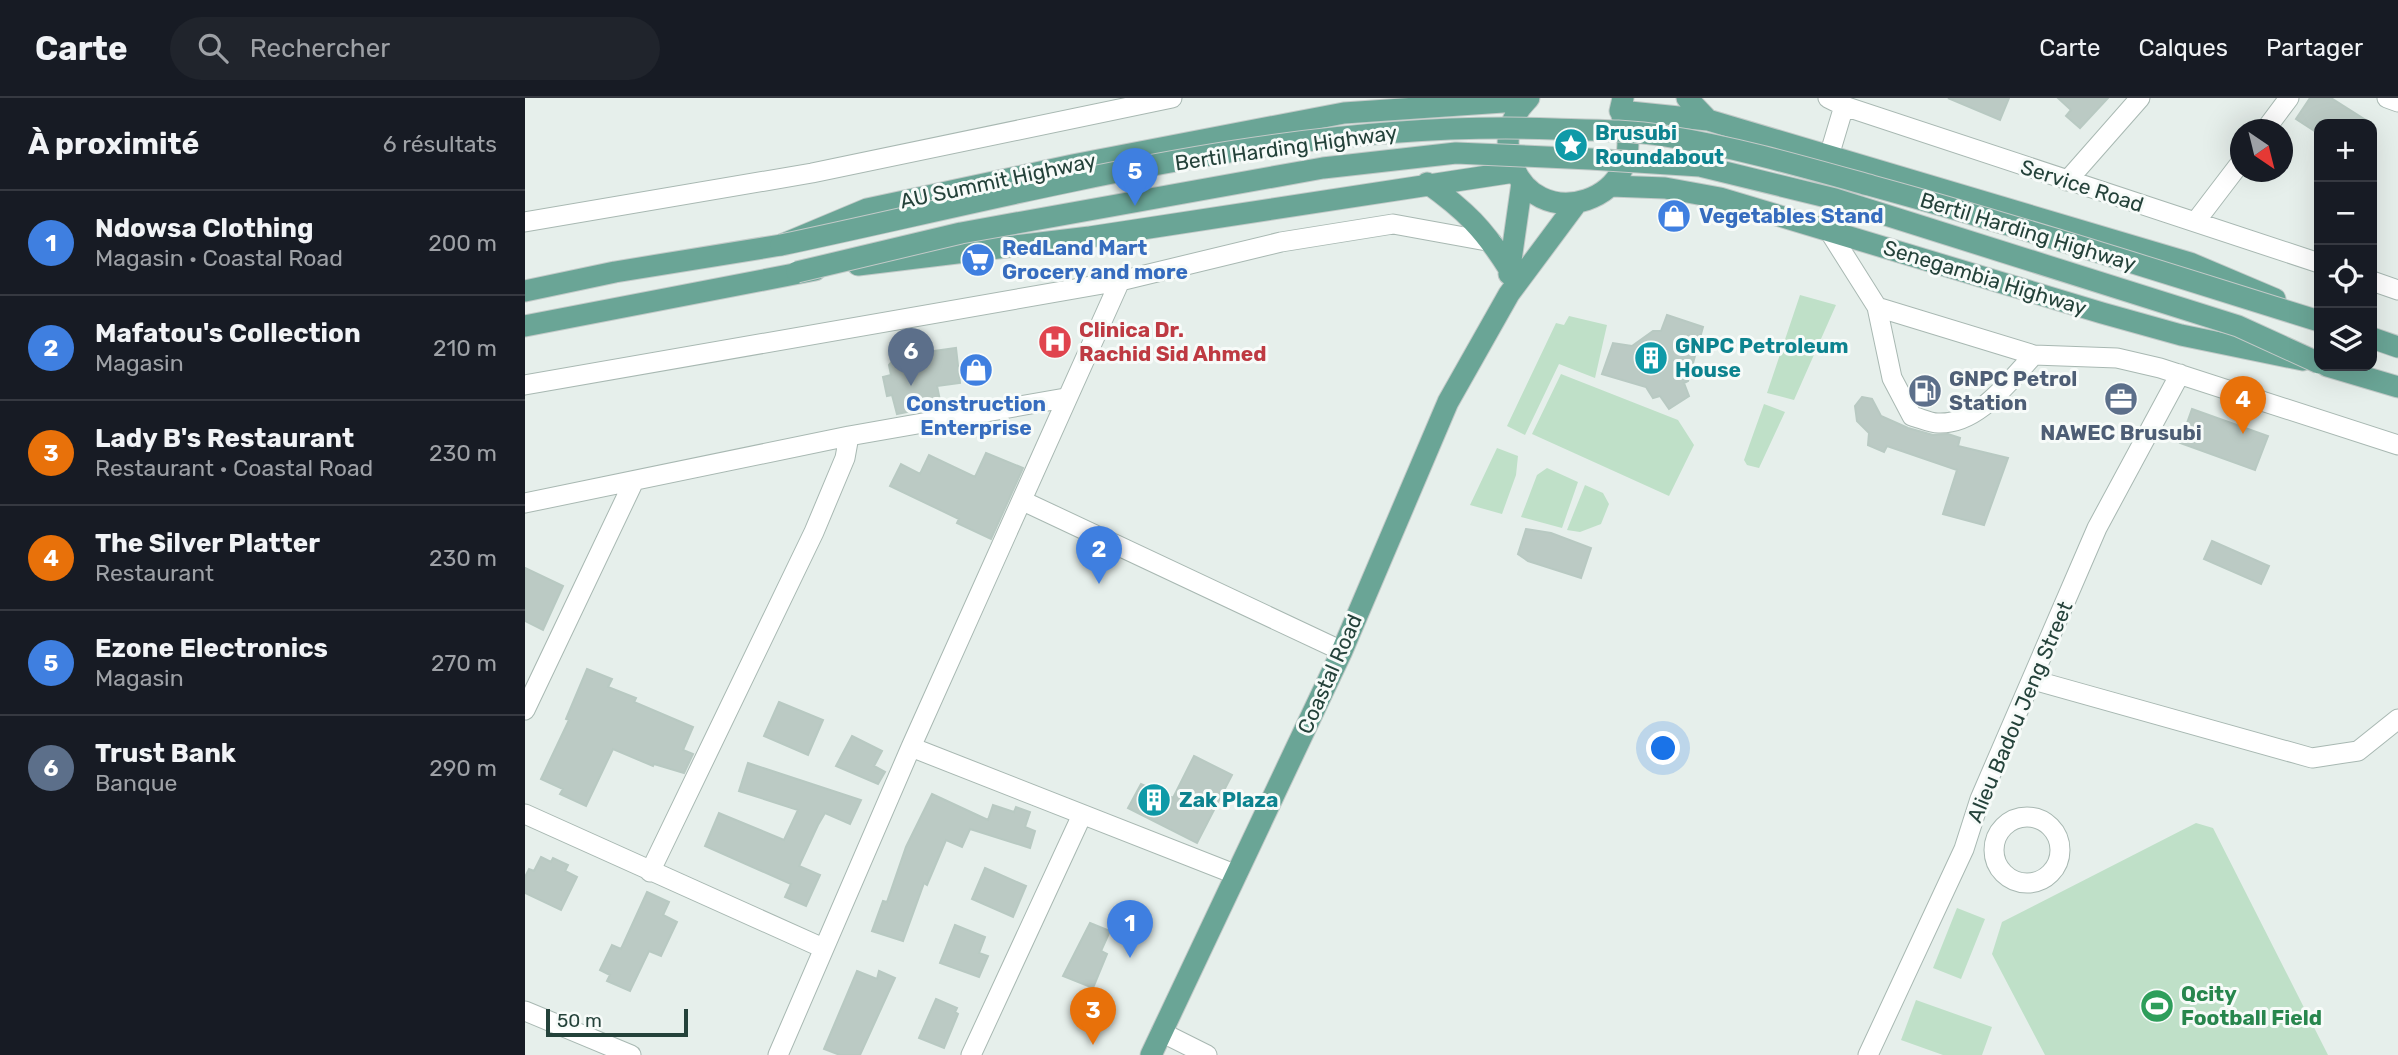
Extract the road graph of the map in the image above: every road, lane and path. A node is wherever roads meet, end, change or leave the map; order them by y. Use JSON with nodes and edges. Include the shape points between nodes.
{"nodes":[{"id":1,"x":1171,"y":98,"type":"edge"},
{"id":2,"x":1519,"y":98,"type":"edge"},
{"id":3,"x":1529,"y":98,"type":"edge"},
{"id":4,"x":1687,"y":98,"type":"edge"},
{"id":5,"x":2140,"y":98,"type":"edge"},
{"id":6,"x":2289,"y":98,"type":"edge"},
{"id":7,"x":2387,"y":98,"type":"edge"},
{"id":8,"x":1617,"y":102,"type":"edge"},
{"id":9,"x":1836,"y":102,"type":"edge"},
{"id":10,"x":2398,"y":102,"type":"edge"},
{"id":11,"x":1090,"y":106,"type":"edge"},
{"id":12,"x":2273,"y":119,"type":"edge"},
{"id":13,"x":1708,"y":120,"type":"junction"},
{"id":14,"x":1829,"y":156,"type":"junction"},
{"id":15,"x":2230,"y":176,"type":"edge"},
{"id":16,"x":1518,"y":177,"type":"junction"},
{"id":17,"x":2067,"y":181,"type":"junction"},
{"id":18,"x":1427,"y":183,"type":"junction"},
{"id":19,"x":1611,"y":186,"type":"junction"},
{"id":20,"x":1576,"y":204,"type":"junction"},
{"id":21,"x":2196,"y":221,"type":"junction"},
{"id":22,"x":525,"y":222,"type":"edge"},
{"id":23,"x":1829,"y":231,"type":"junction"},
{"id":24,"x":1492,"y":242,"type":"junction"},
{"id":25,"x":781,"y":245,"type":"junction"},
{"id":26,"x":2314,"y":261,"type":"edge"},
{"id":27,"x":1509,"y":269,"type":"junction"},
{"id":28,"x":797,"y":272,"type":"junction"},
{"id":29,"x":1119,"y":281,"type":"junction"},
{"id":30,"x":2377,"y":283,"type":"edge"},
{"id":31,"x":525,"y":290,"type":"edge"},
{"id":32,"x":2398,"y":290,"type":"edge"},
{"id":33,"x":1509,"y":294,"type":"junction"},
{"id":34,"x":1877,"y":307,"type":"junction"},
{"id":35,"x":2314,"y":318,"type":"edge"},
{"id":36,"x":2314,"y":318,"type":"edge"},
{"id":37,"x":525,"y":326,"type":"edge"},
{"id":38,"x":2377,"y":340,"type":"edge"},
{"id":39,"x":2398,"y":347,"type":"edge"},
{"id":40,"x":2034,"y":355,"type":"junction"},
{"id":41,"x":2314,"y":361,"type":"edge"},
{"id":42,"x":2314,"y":362,"type":"edge"},
{"id":43,"x":2344,"y":371,"type":"edge"},
{"id":44,"x":2180,"y":374,"type":"junction"},
{"id":45,"x":525,"y":385,"type":"edge"},
{"id":46,"x":2398,"y":387,"type":"edge"},
{"id":47,"x":1065,"y":398,"type":"junction"},
{"id":48,"x":849,"y":436,"type":"junction"},
{"id":49,"x":2398,"y":445,"type":"edge"},
{"id":50,"x":634,"y":481,"type":"junction"},
{"id":51,"x":1023,"y":500,"type":"junction"},
{"id":52,"x":525,"y":503,"type":"edge"},
{"id":53,"x":1342,"y":651,"type":"junction"},
{"id":54,"x":2033,"y":680,"type":"junction"},
{"id":55,"x":525,"y":710,"type":"edge"},
{"id":56,"x":2398,"y":719,"type":"edge"},
{"id":57,"x":911,"y":747,"type":"junction"},
{"id":58,"x":525,"y":814,"type":"edge"},
{"id":59,"x":1082,"y":815,"type":"junction"},
{"id":60,"x":1971,"y":826,"type":"junction"},
{"id":61,"x":1997,"y":835,"type":"dead end"},
{"id":62,"x":650,"y":872,"type":"junction"},
{"id":63,"x":1237,"y":875,"type":"junction"},
{"id":64,"x":823,"y":948,"type":"junction"},
{"id":65,"x":525,"y":1011,"type":"edge"},
{"id":66,"x":1161,"y":1032,"type":"junction"},
{"id":67,"x":631,"y":1055,"type":"edge"},
{"id":68,"x":778,"y":1055,"type":"edge"},
{"id":69,"x":971,"y":1055,"type":"edge"},
{"id":70,"x":1151,"y":1055,"type":"edge"},
{"id":71,"x":1207,"y":1055,"type":"edge"},
{"id":72,"x":1868,"y":1055,"type":"edge"}],
"edges":[{"from":1,"to":11,"type":"street"},
{"from":2,"to":25,"type":"main road","name":"AU Summit Highway","via":[[1344,113],[1073,165],[867,209]]},
{"from":3,"to":16,"type":"main road","via":[[1518,109],[1507,147]]},
{"from":4,"to":13,"type":"main road"},
{"from":5,"to":17,"type":"street"},
{"from":6,"to":12,"type":"street"},
{"from":7,"to":10,"type":"street"},
{"from":8,"to":13,"type":"main road"},
{"from":8,"to":19,"type":"main road","via":[[1628,150],[1623,169]]},
{"from":9,"to":14,"type":"street"},
{"from":9,"to":17,"type":"street","name":"Service Road"},
{"from":11,"to":22,"type":"street","via":[[812,173]]},
{"from":13,"to":14,"type":"main road"},
{"from":14,"to":36,"type":"main road","via":[[2190,263]]},
{"from":15,"to":21,"type":"street"},
{"from":16,"to":18,"type":"main road"},
{"from":16,"to":20,"type":"main road","via":[[1537,196]]},
{"from":16,"to":27,"type":"main road","name":"Coastal Road"},
{"from":17,"to":21,"type":"street","name":"Service Road"},
{"from":18,"to":24,"type":"main road","via":[[1465,210]]},
{"from":18,"to":28,"type":"main road","via":[[1090,237]]},
{"from":19,"to":20,"type":"main road"},
{"from":19,"to":23,"type":"main road","name":"Senegambia Highway","via":[[1665,188],[1720,198]]},
{"from":20,"to":33,"type":"main road","name":"Coastal Road"},
{"from":21,"to":26,"type":"street","name":"Service Road"},
{"from":23,"to":34,"type":"street"},
{"from":23,"to":42,"type":"main road","name":"Senegambia Highway","via":[[2181,335]]},
{"from":24,"to":27,"type":"main road"},
{"from":24,"to":29,"type":"street","via":[[1393,223],[1281,242]]},
{"from":25,"to":31,"type":"main road","name":"AU Summit Highway"},
{"from":25,"to":35,"type":"main road","name":"Bertil Harding Highway","bridge":true,"via":[[1158,165],[1364,133],[1586,130],[1662,135],[1778,160],[1950,207]]},
{"from":27,"to":33,"type":"main road","name":"Coastal Road"},
{"from":28,"to":37,"type":"main road"},
{"from":28,"to":41,"type":"main road","name":"Bertil Harding Highway","bridge":true,"via":[[961,233],[1324,168],[1457,153],[1590,159],[1700,166],[1835,199],[2238,326]]},
{"from":29,"to":45,"type":"street"},
{"from":29,"to":47,"type":"street"},
{"from":30,"to":32,"type":"street"},
{"from":33,"to":53,"type":"main road","name":"Coastal Road","via":[[1448,402]]},
{"from":34,"to":40,"type":"street"},
{"from":34,"to":40,"type":"street","via":[[1892,378],[1912,416],[1937,423],[1958,420],[1983,406]]},
{"from":38,"to":39,"type":"main road"},
{"from":40,"to":44,"type":"street","via":[[2117,358]]},
{"from":43,"to":46,"type":"main road"},
{"from":44,"to":49,"type":"street"},
{"from":44,"to":54,"type":"street","name":"Alieu Badou Jeng Street","via":[[2097,528]]},
{"from":47,"to":48,"type":"street"},
{"from":47,"to":51,"type":"street"},
{"from":48,"to":50,"type":"street"},
{"from":48,"to":62,"type":"street","via":[[845,458],[814,532]]},
{"from":50,"to":52,"type":"street"},
{"from":50,"to":55,"type":"street"},
{"from":51,"to":53,"type":"street"},
{"from":51,"to":57,"type":"street"},
{"from":53,"to":63,"type":"main road","name":"Coastal Road"},
{"from":54,"to":56,"type":"street","via":[[2312,758],[2358,751]]},
{"from":54,"to":60,"type":"street","name":"Alieu Badou Jeng Street"},
{"from":57,"to":59,"type":"street"},
{"from":57,"to":64,"type":"street"},
{"from":58,"to":62,"type":"street"},
{"from":59,"to":63,"type":"street"},
{"from":59,"to":69,"type":"street"},
{"from":60,"to":61,"type":"street"},
{"from":60,"to":72,"type":"street","name":"Alieu Badou Jeng Street","via":[[1902,988]]},
{"from":62,"to":64,"type":"street"},
{"from":63,"to":66,"type":"main road","name":"Coastal Road"},
{"from":64,"to":68,"type":"street"},
{"from":65,"to":67,"type":"street"},
{"from":66,"to":70,"type":"main road","name":"Coastal Road"},
{"from":66,"to":71,"type":"street"}]}
